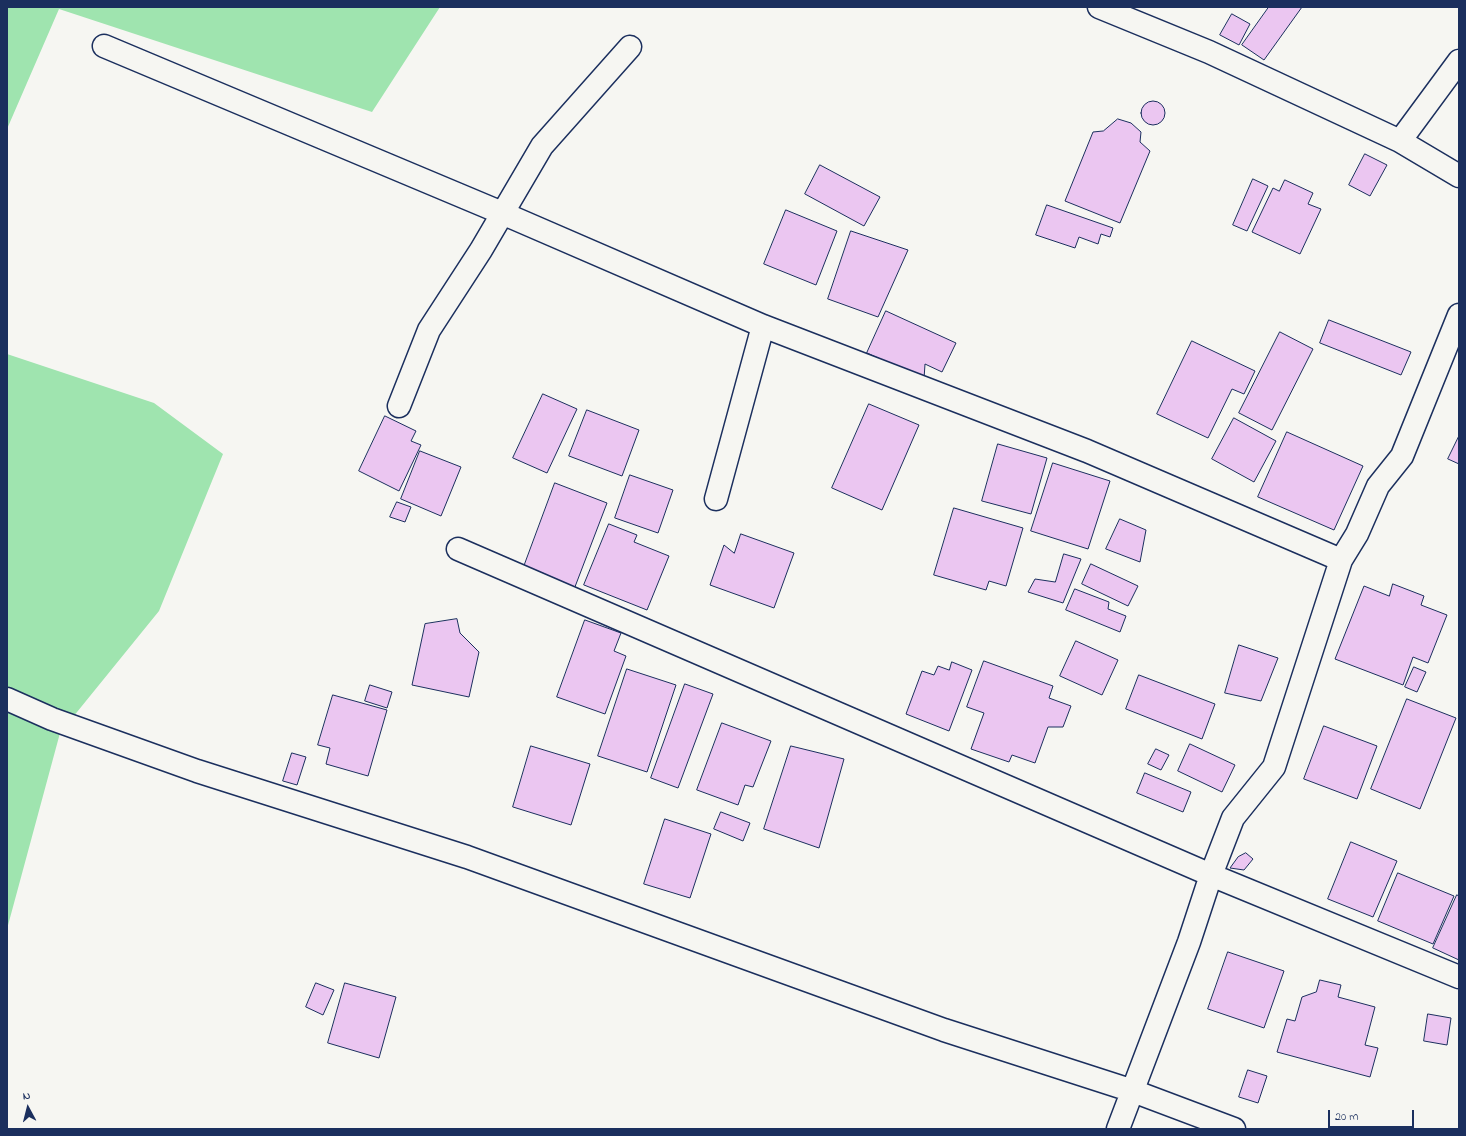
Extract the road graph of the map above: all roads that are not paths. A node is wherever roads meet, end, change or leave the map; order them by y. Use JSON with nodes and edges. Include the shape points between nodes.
{"nodes":[{"id":1,"x":1099,"y":7,"type":"edge"},
{"id":2,"x":104,"y":46,"type":"dead end"},
{"id":3,"x":630,"y":47,"type":"dead end"},
{"id":4,"x":1459,"y":61,"type":"edge"},
{"id":5,"x":1400,"y":141,"type":"junction"},
{"id":6,"x":1459,"y":176,"type":"edge"},
{"id":7,"x":502,"y":213,"type":"junction"},
{"id":8,"x":1459,"y":315,"type":"edge"},
{"id":9,"x":763,"y":326,"type":"junction"},
{"id":10,"x":399,"y":406,"type":"dead end"},
{"id":11,"x":716,"y":499,"type":"dead end"},
{"id":12,"x":458,"y":549,"type":"dead end"},
{"id":13,"x":1341,"y":560,"type":"junction"},
{"id":14,"x":7,"y":699,"type":"edge"},
{"id":15,"x":1211,"y":875,"type":"junction"},
{"id":16,"x":1459,"y":977,"type":"edge"},
{"id":17,"x":1133,"y":1091,"type":"junction"},
{"id":18,"x":1118,"y":1129,"type":"edge"},
{"id":19,"x":1234,"y":1129,"type":"edge"}],
"edges":[{"from":1,"to":5,"type":"street","via":[[1209,52]]},
{"from":2,"to":7,"type":"street"},
{"from":3,"to":7,"type":"street","via":[[542,146]]},
{"from":4,"to":5,"type":"street"},
{"from":5,"to":6,"type":"street"},
{"from":7,"to":9,"type":"street"},
{"from":7,"to":10,"type":"street","via":[[429,330]]},
{"from":8,"to":13,"type":"street","via":[[1402,456],[1378,486],[1357,534]]},
{"from":9,"to":11,"type":"street"},
{"from":9,"to":13,"type":"street","via":[[1087,451]]},
{"from":12,"to":15,"type":"street"},
{"from":13,"to":15,"type":"street","via":[[1274,767],[1233,818]]},
{"from":14,"to":17,"type":"street","via":[[52,719],[197,771],[467,857],[944,1030]]},
{"from":15,"to":16,"type":"street"},
{"from":15,"to":17,"type":"street","via":[[1189,942]]},
{"from":17,"to":18,"type":"street"},
{"from":17,"to":19,"type":"street"}]}
